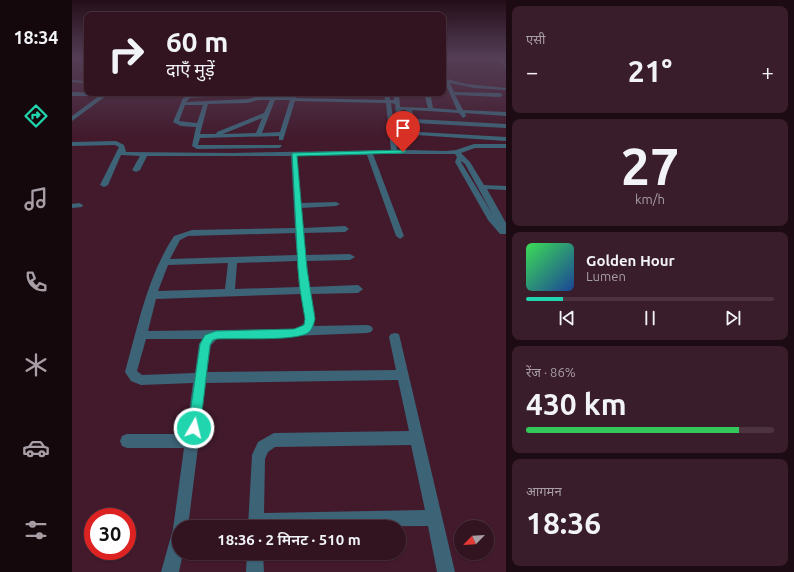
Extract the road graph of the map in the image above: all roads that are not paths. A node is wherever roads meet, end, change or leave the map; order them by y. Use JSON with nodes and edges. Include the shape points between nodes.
{"nodes":[{"id":1,"x":448,"y":85,"type":"edge"},
{"id":2,"x":462,"y":85,"type":"edge"},
{"id":3,"x":506,"y":89,"type":"edge"},
{"id":4,"x":452,"y":93,"type":"junction"},
{"id":5,"x":72,"y":94,"type":"edge"},
{"id":6,"x":84,"y":94,"type":"edge"},
{"id":7,"x":102,"y":96,"type":"edge"},
{"id":8,"x":200,"y":96,"type":"edge"},
{"id":9,"x":256,"y":96,"type":"edge"},
{"id":10,"x":387,"y":96,"type":"edge"},
{"id":11,"x":396,"y":96,"type":"edge"},
{"id":12,"x":506,"y":96,"type":"edge"},
{"id":13,"x":270,"y":97,"type":"edge"},
{"id":14,"x":294,"y":97,"type":"edge"},
{"id":15,"x":428,"y":97,"type":"dead end"},
{"id":16,"x":258,"y":98,"type":"junction"},
{"id":17,"x":227,"y":102,"type":"junction"},
{"id":18,"x":206,"y":103,"type":"junction"},
{"id":19,"x":183,"y":104,"type":"junction"},
{"id":20,"x":388,"y":104,"type":"junction"},
{"id":21,"x":398,"y":105,"type":"junction"},
{"id":22,"x":352,"y":106,"type":"dead end"},
{"id":23,"x":410,"y":109,"type":"junction"},
{"id":24,"x":204,"y":110,"type":"junction"},
{"id":25,"x":431,"y":110,"type":"junction"},
{"id":26,"x":461,"y":112,"type":"junction"},
{"id":27,"x":266,"y":114,"type":"junction"},
{"id":28,"x":506,"y":114,"type":"edge"},
{"id":29,"x":72,"y":119,"type":"edge"},
{"id":30,"x":412,"y":121,"type":"junction"},
{"id":31,"x":466,"y":124,"type":"junction"},
{"id":32,"x":199,"y":126,"type":"junction"},
{"id":33,"x":506,"y":126,"type":"edge"},
{"id":34,"x":283,"y":134,"type":"junction"},
{"id":35,"x":258,"y":135,"type":"junction"},
{"id":36,"x":197,"y":136,"type":"junction"},
{"id":37,"x":211,"y":136,"type":"junction"},
{"id":38,"x":472,"y":137,"type":"junction"},
{"id":39,"x":506,"y":139,"type":"edge"},
{"id":40,"x":72,"y":144,"type":"edge"},
{"id":41,"x":279,"y":146,"type":"junction"},
{"id":42,"x":506,"y":146,"type":"edge"},
{"id":43,"x":120,"y":151,"type":"junction"},
{"id":44,"x":370,"y":152,"type":"junction"},
{"id":45,"x":394,"y":152,"type":"junction"},
{"id":46,"x":403,"y":152,"type":"junction"},
{"id":47,"x":277,"y":154,"type":"junction"},
{"id":48,"x":294,"y":154,"type":"junction"},
{"id":49,"x":459,"y":154,"type":"junction"},
{"id":50,"x":144,"y":155,"type":"junction"},
{"id":51,"x":136,"y":170,"type":"dead end"},
{"id":52,"x":104,"y":185,"type":"dead end"},
{"id":53,"x":481,"y":187,"type":"junction"},
{"id":54,"x":506,"y":188,"type":"edge"},
{"id":55,"x":336,"y":204,"type":"dead end"},
{"id":56,"x":298,"y":206,"type":"junction"},
{"id":57,"x":300,"y":230,"type":"junction"},
{"id":58,"x":345,"y":230,"type":"dead end"},
{"id":59,"x":503,"y":231,"type":"edge"},
{"id":60,"x":400,"y":236,"type":"dead end"},
{"id":61,"x":350,"y":257,"type":"dead end"},
{"id":62,"x":301,"y":258,"type":"junction"},
{"id":63,"x":233,"y":260,"type":"junction"},
{"id":64,"x":164,"y":262,"type":"junction"},
{"id":65,"x":358,"y":288,"type":"dead end"},
{"id":66,"x":304,"y":290,"type":"junction"},
{"id":67,"x":230,"y":293,"type":"junction"},
{"id":68,"x":152,"y":296,"type":"junction"},
{"id":69,"x":368,"y":329,"type":"dead end"},
{"id":70,"x":303,"y":331,"type":"junction"},
{"id":71,"x":140,"y":335,"type":"junction"},
{"id":72,"x":216,"y":335,"type":"junction"},
{"id":73,"x":396,"y":337,"type":"dead end"},
{"id":74,"x":403,"y":375,"type":"junction"},
{"id":75,"x":201,"y":378,"type":"junction"},
{"id":76,"x":417,"y":438,"type":"junction"},
{"id":77,"x":127,"y":441,"type":"dead end"},
{"id":78,"x":192,"y":441,"type":"junction"},
{"id":79,"x":434,"y":518,"type":"junction"},
{"id":80,"x":181,"y":520,"type":"edge"},
{"id":81,"x":256,"y":520,"type":"edge"},
{"id":82,"x":375,"y":520,"type":"edge"},
{"id":83,"x":173,"y":560,"type":"edge"},
{"id":84,"x":255,"y":560,"type":"edge"},
{"id":85,"x":170,"y":572,"type":"edge"},
{"id":86,"x":254,"y":572,"type":"edge"},
{"id":87,"x":446,"y":572,"type":"edge"}],
"edges":[{"from":1,"to":4,"type":"street"},
{"from":2,"to":3,"type":"street"},
{"from":4,"to":12,"type":"street"},
{"from":4,"to":26,"type":"street"},
{"from":5,"to":6,"type":"street"},
{"from":7,"to":29,"type":"street"},
{"from":8,"to":19,"type":"street","via":[[189,97]]},
{"from":9,"to":16,"type":"street"},
{"from":10,"to":20,"type":"street"},
{"from":11,"to":21,"type":"street"},
{"from":13,"to":14,"type":"street"},
{"from":13,"to":16,"type":"street"},
{"from":13,"to":27,"type":"street"},
{"from":14,"to":20,"type":"street"},
{"from":14,"to":34,"type":"street"},
{"from":15,"to":25,"type":"street"},
{"from":16,"to":17,"type":"street"},
{"from":17,"to":18,"type":"street"},
{"from":17,"to":24,"type":"street"},
{"from":18,"to":19,"type":"street"},
{"from":18,"to":24,"type":"street"},
{"from":19,"to":32,"type":"street","via":[[176,122]]},
{"from":20,"to":21,"type":"street"},
{"from":20,"to":22,"type":"street"},
{"from":20,"to":45,"type":"street"},
{"from":21,"to":23,"type":"street"},
{"from":21,"to":46,"type":"street"},
{"from":23,"to":25,"type":"street"},
{"from":23,"to":30,"type":"street"},
{"from":24,"to":32,"type":"street"},
{"from":25,"to":26,"type":"street"},
{"from":26,"to":28,"type":"street"},
{"from":26,"to":31,"type":"street"},
{"from":27,"to":35,"type":"street"},
{"from":27,"to":37,"type":"street"},
{"from":30,"to":31,"type":"street"},
{"from":30,"to":38,"type":"street","via":[[413,130],[421,135]]},
{"from":31,"to":33,"type":"street"},
{"from":31,"to":38,"type":"street"},
{"from":32,"to":36,"type":"street"},
{"from":34,"to":35,"type":"street"},
{"from":34,"to":41,"type":"street"},
{"from":35,"to":37,"type":"street"},
{"from":36,"to":37,"type":"street"},
{"from":36,"to":41,"type":"street","via":[[195,146],[201,148]]},
{"from":38,"to":39,"type":"street"},
{"from":40,"to":43,"type":"street","via":[[116,143],[122,146]]},
{"from":41,"to":47,"type":"street"},
{"from":42,"to":49,"type":"street","via":[[474,146]]},
{"from":43,"to":50,"type":"street"},
{"from":43,"to":52,"type":"street"},
{"from":44,"to":45,"type":"street"},
{"from":44,"to":48,"type":"street"},
{"from":44,"to":60,"type":"street"},
{"from":45,"to":46,"type":"street"},
{"from":46,"to":49,"type":"street"},
{"from":47,"to":48,"type":"street"},
{"from":47,"to":50,"type":"street"},
{"from":48,"to":56,"type":"street"},
{"from":49,"to":53,"type":"street"},
{"from":49,"to":59,"type":"street","via":[[458,162],[496,227]]},
{"from":50,"to":51,"type":"street"},
{"from":53,"to":54,"type":"street"},
{"from":53,"to":59,"type":"street","via":[[504,227]]},
{"from":55,"to":56,"type":"street"},
{"from":56,"to":57,"type":"street"},
{"from":57,"to":58,"type":"street"},
{"from":57,"to":62,"type":"street"},
{"from":57,"to":64,"type":"street","via":[[186,234],[177,238]]},
{"from":61,"to":62,"type":"street"},
{"from":62,"to":63,"type":"street"},
{"from":62,"to":66,"type":"street"},
{"from":63,"to":64,"type":"street"},
{"from":63,"to":67,"type":"street"},
{"from":64,"to":68,"type":"street"},
{"from":65,"to":66,"type":"street"},
{"from":66,"to":67,"type":"street"},
{"from":66,"to":70,"type":"street","via":[[310,319],[308,327]]},
{"from":67,"to":68,"type":"street"},
{"from":68,"to":71,"type":"street"},
{"from":69,"to":70,"type":"street"},
{"from":70,"to":72,"type":"street"},
{"from":71,"to":72,"type":"street"},
{"from":71,"to":75,"type":"street","via":[[130,372],[135,377],[142,380]]},
{"from":72,"to":75,"type":"street","via":[[209,338],[205,344]]},
{"from":73,"to":74,"type":"street"},
{"from":74,"to":75,"type":"street"},
{"from":74,"to":76,"type":"street"},
{"from":75,"to":78,"type":"street"},
{"from":76,"to":79,"type":"street"},
{"from":76,"to":81,"type":"street","via":[[274,440],[265,444],[258,459]]},
{"from":77,"to":78,"type":"street"},
{"from":78,"to":80,"type":"street"},
{"from":79,"to":82,"type":"street"},
{"from":79,"to":87,"type":"street"},
{"from":83,"to":85,"type":"street"},
{"from":84,"to":86,"type":"street"}]}
